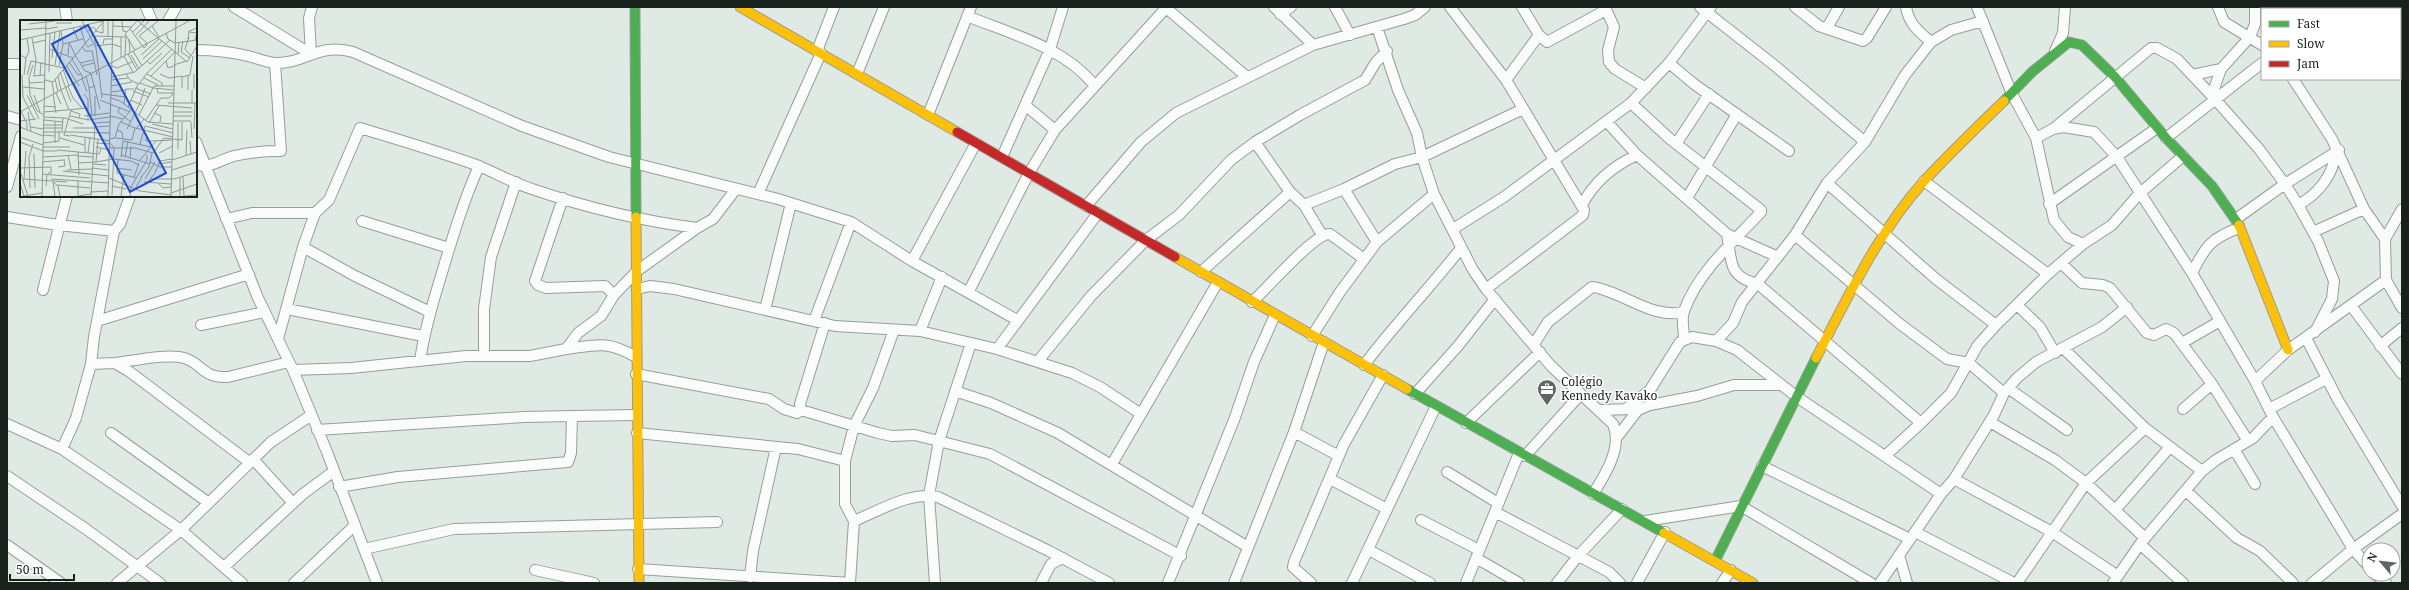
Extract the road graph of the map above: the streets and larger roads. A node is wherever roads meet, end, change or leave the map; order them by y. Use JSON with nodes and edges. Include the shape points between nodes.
{"nodes":[{"id":1,"x":65,"y":7,"type":"edge"},
{"id":2,"x":146,"y":7,"type":"edge"},
{"id":3,"x":176,"y":7,"type":"edge"},
{"id":4,"x":234,"y":7,"type":"edge"},
{"id":5,"x":312,"y":7,"type":"edge"},
{"id":6,"x":635,"y":7,"type":"edge"},
{"id":7,"x":740,"y":7,"type":"edge"},
{"id":8,"x":834,"y":7,"type":"edge"},
{"id":9,"x":884,"y":7,"type":"edge"},
{"id":10,"x":1063,"y":7,"type":"edge"},
{"id":11,"x":1291,"y":7,"type":"edge"},
{"id":12,"x":1335,"y":7,"type":"edge"},
{"id":13,"x":1425,"y":7,"type":"edge"},
{"id":14,"x":1450,"y":7,"type":"edge"},
{"id":15,"x":1522,"y":7,"type":"edge"},
{"id":16,"x":1795,"y":7,"type":"edge"},
{"id":17,"x":1839,"y":7,"type":"edge"},
{"id":18,"x":1886,"y":7,"type":"edge"},
{"id":19,"x":1906,"y":7,"type":"edge"},
{"id":20,"x":1977,"y":7,"type":"edge"},
{"id":21,"x":2065,"y":7,"type":"edge"},
{"id":22,"x":2218,"y":7,"type":"edge"},
{"id":23,"x":2255,"y":7,"type":"edge"},
{"id":24,"x":1165,"y":8,"type":"edge"},
{"id":25,"x":1605,"y":8,"type":"edge"},
{"id":26,"x":1705,"y":9,"type":"edge"},
{"id":27,"x":1277,"y":11,"type":"edge"},
{"id":28,"x":969,"y":12,"type":"edge"},
{"id":29,"x":67,"y":20,"type":"edge"},
{"id":30,"x":152,"y":20,"type":"edge"},
{"id":31,"x":169,"y":20,"type":"edge"},
{"id":32,"x":1983,"y":21,"type":"junction"},
{"id":33,"x":1377,"y":27,"type":"junction"},
{"id":34,"x":1827,"y":28,"type":"junction"},
{"id":35,"x":1350,"y":35,"type":"junction"},
{"id":36,"x":1539,"y":35,"type":"junction"},
{"id":37,"x":2250,"y":37,"type":"junction"},
{"id":38,"x":1931,"y":42,"type":"junction"},
{"id":39,"x":2261,"y":44,"type":"edge"},
{"id":40,"x":1313,"y":45,"type":"junction"},
{"id":41,"x":1050,"y":49,"type":"junction"},
{"id":42,"x":197,"y":50,"type":"edge"},
{"id":43,"x":1387,"y":51,"type":"junction"},
{"id":44,"x":819,"y":52,"type":"junction"},
{"id":45,"x":2054,"y":52,"type":"junction"},
{"id":46,"x":311,"y":54,"type":"junction"},
{"id":47,"x":274,"y":63,"type":"junction"},
{"id":48,"x":1669,"y":63,"type":"junction"},
{"id":49,"x":7,"y":64,"type":"edge"},
{"id":50,"x":20,"y":64,"type":"edge"},
{"id":51,"x":2261,"y":64,"type":"edge"},
{"id":52,"x":2221,"y":69,"type":"junction"},
{"id":53,"x":857,"y":74,"type":"junction"},
{"id":54,"x":2192,"y":75,"type":"junction"},
{"id":55,"x":1247,"y":77,"type":"junction"},
{"id":56,"x":2114,"y":77,"type":"junction"},
{"id":57,"x":1506,"y":80,"type":"junction"},
{"id":58,"x":2294,"y":80,"type":"edge"},
{"id":59,"x":1094,"y":85,"type":"junction"},
{"id":60,"x":1646,"y":88,"type":"junction"},
{"id":61,"x":1709,"y":94,"type":"junction"},
{"id":62,"x":2012,"y":94,"type":"junction"},
{"id":63,"x":2213,"y":97,"type":"junction"},
{"id":64,"x":1631,"y":103,"type":"junction"},
{"id":65,"x":1024,"y":105,"type":"junction"},
{"id":66,"x":1523,"y":109,"type":"junction"},
{"id":67,"x":1737,"y":114,"type":"junction"},
{"id":68,"x":928,"y":115,"type":"junction"},
{"id":69,"x":7,"y":116,"type":"edge"},
{"id":70,"x":20,"y":120,"type":"edge"},
{"id":71,"x":1607,"y":122,"type":"junction"},
{"id":72,"x":2158,"y":128,"type":"junction"},
{"id":73,"x":2053,"y":129,"type":"junction"},
{"id":74,"x":1055,"y":130,"type":"junction"},
{"id":75,"x":2036,"y":138,"type":"junction"},
{"id":76,"x":2166,"y":138,"type":"junction"},
{"id":77,"x":20,"y":140,"type":"edge"},
{"id":78,"x":1255,"y":142,"type":"junction"},
{"id":79,"x":1865,"y":142,"type":"junction"},
{"id":80,"x":976,"y":143,"type":"junction"},
{"id":81,"x":197,"y":144,"type":"edge"},
{"id":82,"x":1676,"y":144,"type":"junction"},
{"id":83,"x":1789,"y":151,"type":"dead end"},
{"id":84,"x":2337,"y":152,"type":"junction"},
{"id":85,"x":1637,"y":155,"type":"junction"},
{"id":86,"x":2117,"y":156,"type":"junction"},
{"id":87,"x":2183,"y":156,"type":"junction"},
{"id":88,"x":1002,"y":157,"type":"junction"},
{"id":89,"x":1422,"y":157,"type":"junction"},
{"id":90,"x":1554,"y":158,"type":"junction"},
{"id":91,"x":636,"y":164,"type":"junction"},
{"id":92,"x":197,"y":165,"type":"edge"},
{"id":93,"x":479,"y":166,"type":"junction"},
{"id":94,"x":1705,"y":166,"type":"junction"},
{"id":95,"x":207,"y":167,"type":"junction"},
{"id":96,"x":1029,"y":173,"type":"junction"},
{"id":97,"x":1924,"y":181,"type":"junction"},
{"id":98,"x":516,"y":182,"type":"junction"},
{"id":99,"x":1827,"y":183,"type":"junction"},
{"id":100,"x":2285,"y":184,"type":"junction"},
{"id":101,"x":7,"y":187,"type":"edge"},
{"id":102,"x":736,"y":189,"type":"junction"},
{"id":103,"x":1344,"y":189,"type":"junction"},
{"id":104,"x":1290,"y":192,"type":"junction"},
{"id":105,"x":758,"y":194,"type":"junction"},
{"id":106,"x":1434,"y":194,"type":"junction"},
{"id":107,"x":2139,"y":194,"type":"junction"},
{"id":108,"x":67,"y":197,"type":"edge"},
{"id":109,"x":130,"y":197,"type":"edge"},
{"id":110,"x":563,"y":198,"type":"junction"},
{"id":111,"x":1687,"y":198,"type":"junction"},
{"id":112,"x":791,"y":203,"type":"junction"},
{"id":113,"x":2049,"y":204,"type":"junction"},
{"id":114,"x":1304,"y":205,"type":"junction"},
{"id":115,"x":2298,"y":205,"type":"junction"},
{"id":116,"x":1086,"y":206,"type":"junction"},
{"id":117,"x":1582,"y":206,"type":"junction"},
{"id":118,"x":2364,"y":209,"type":"junction"},
{"id":119,"x":2402,"y":209,"type":"edge"},
{"id":120,"x":315,"y":213,"type":"junction"},
{"id":121,"x":1098,"y":213,"type":"junction"},
{"id":122,"x":636,"y":216,"type":"junction"},
{"id":123,"x":7,"y":217,"type":"edge"},
{"id":124,"x":226,"y":219,"type":"junction"},
{"id":125,"x":362,"y":221,"type":"dead end"},
{"id":126,"x":851,"y":222,"type":"junction"},
{"id":127,"x":2238,"y":223,"type":"junction"},
{"id":128,"x":58,"y":225,"type":"junction"},
{"id":129,"x":697,"y":228,"type":"junction"},
{"id":130,"x":114,"y":230,"type":"junction"},
{"id":131,"x":1453,"y":230,"type":"junction"},
{"id":132,"x":2313,"y":232,"type":"junction"},
{"id":133,"x":1885,"y":233,"type":"junction"},
{"id":134,"x":1322,"y":235,"type":"junction"},
{"id":135,"x":1795,"y":235,"type":"junction"},
{"id":136,"x":2068,"y":237,"type":"junction"},
{"id":137,"x":2385,"y":239,"type":"junction"},
{"id":138,"x":1146,"y":240,"type":"junction"},
{"id":139,"x":1731,"y":240,"type":"junction"},
{"id":140,"x":1377,"y":242,"type":"junction"},
{"id":141,"x":2083,"y":244,"type":"junction"},
{"id":142,"x":303,"y":247,"type":"junction"},
{"id":143,"x":449,"y":248,"type":"junction"},
{"id":144,"x":1461,"y":248,"type":"junction"},
{"id":145,"x":2071,"y":254,"type":"junction"},
{"id":146,"x":1778,"y":257,"type":"junction"},
{"id":147,"x":1364,"y":259,"type":"junction"},
{"id":148,"x":912,"y":261,"type":"junction"},
{"id":149,"x":2061,"y":263,"type":"junction"},
{"id":150,"x":637,"y":271,"type":"junction"},
{"id":151,"x":1201,"y":272,"type":"junction"},
{"id":152,"x":2192,"y":273,"type":"junction"},
{"id":153,"x":248,"y":274,"type":"junction"},
{"id":154,"x":2048,"y":274,"type":"junction"},
{"id":155,"x":942,"y":277,"type":"junction"},
{"id":156,"x":2386,"y":280,"type":"junction"},
{"id":157,"x":1218,"y":282,"type":"junction"},
{"id":158,"x":1758,"y":284,"type":"junction"},
{"id":159,"x":1854,"y":286,"type":"junction"},
{"id":160,"x":637,"y":289,"type":"junction"},
{"id":161,"x":1486,"y":289,"type":"junction"},
{"id":162,"x":43,"y":290,"type":"dead end"},
{"id":163,"x":969,"y":291,"type":"junction"},
{"id":164,"x":614,"y":295,"type":"junction"},
{"id":165,"x":1495,"y":299,"type":"junction"},
{"id":166,"x":2332,"y":299,"type":"junction"},
{"id":167,"x":1252,"y":302,"type":"junction"},
{"id":168,"x":2017,"y":305,"type":"junction"},
{"id":169,"x":2127,"y":307,"type":"junction"},
{"id":170,"x":2352,"y":307,"type":"junction"},
{"id":171,"x":2402,"y":308,"type":"edge"},
{"id":172,"x":287,"y":309,"type":"junction"},
{"id":173,"x":765,"y":310,"type":"junction"},
{"id":174,"x":265,"y":312,"type":"junction"},
{"id":175,"x":430,"y":312,"type":"junction"},
{"id":176,"x":2343,"y":313,"type":"junction"},
{"id":177,"x":1275,"y":315,"type":"junction"},
{"id":178,"x":1684,"y":316,"type":"junction"},
{"id":179,"x":1017,"y":320,"type":"junction"},
{"id":180,"x":97,"y":321,"type":"junction"},
{"id":181,"x":814,"y":321,"type":"junction"},
{"id":182,"x":2220,"y":321,"type":"junction"},
{"id":183,"x":825,"y":323,"type":"junction"},
{"id":184,"x":201,"y":325,"type":"dead end"},
{"id":185,"x":1996,"y":325,"type":"junction"},
{"id":186,"x":2402,"y":328,"type":"edge"},
{"id":187,"x":894,"y":330,"type":"junction"},
{"id":188,"x":920,"y":331,"type":"junction"},
{"id":189,"x":2315,"y":332,"type":"junction"},
{"id":190,"x":423,"y":336,"type":"junction"},
{"id":191,"x":1312,"y":336,"type":"junction"},
{"id":192,"x":278,"y":338,"type":"junction"},
{"id":193,"x":1684,"y":338,"type":"junction"},
{"id":194,"x":2306,"y":338,"type":"junction"},
{"id":195,"x":1826,"y":340,"type":"junction"},
{"id":196,"x":1716,"y":341,"type":"junction"},
{"id":197,"x":1324,"y":342,"type":"junction"},
{"id":198,"x":970,"y":343,"type":"junction"},
{"id":199,"x":2182,"y":343,"type":"junction"},
{"id":200,"x":2380,"y":346,"type":"junction"},
{"id":201,"x":1537,"y":348,"type":"junction"},
{"id":202,"x":566,"y":349,"type":"junction"},
{"id":203,"x":997,"y":349,"type":"junction"},
{"id":204,"x":2291,"y":349,"type":"junction"},
{"id":205,"x":2060,"y":351,"type":"junction"},
{"id":206,"x":2313,"y":352,"type":"junction"},
{"id":207,"x":484,"y":356,"type":"junction"},
{"id":208,"x":636,"y":357,"type":"junction"},
{"id":209,"x":420,"y":362,"type":"junction"},
{"id":210,"x":1038,"y":362,"type":"junction"},
{"id":211,"x":115,"y":363,"type":"junction"},
{"id":212,"x":1969,"y":363,"type":"junction"},
{"id":213,"x":91,"y":364,"type":"junction"},
{"id":214,"x":1364,"y":365,"type":"junction"},
{"id":215,"x":291,"y":366,"type":"junction"},
{"id":216,"x":636,"y":374,"type":"junction"},
{"id":217,"x":2402,"y":374,"type":"edge"},
{"id":218,"x":1383,"y":375,"type":"junction"},
{"id":219,"x":2326,"y":378,"type":"junction"},
{"id":220,"x":2255,"y":381,"type":"junction"},
{"id":221,"x":2212,"y":384,"type":"junction"},
{"id":222,"x":1781,"y":386,"type":"junction"},
{"id":223,"x":955,"y":391,"type":"junction"},
{"id":224,"x":2006,"y":391,"type":"junction"},
{"id":225,"x":1415,"y":394,"type":"junction"},
{"id":226,"x":1580,"y":395,"type":"junction"},
{"id":227,"x":1797,"y":396,"type":"junction"},
{"id":228,"x":1436,"y":406,"type":"junction"},
{"id":229,"x":1627,"y":408,"type":"junction"},
{"id":230,"x":2183,"y":409,"type":"dead end"},
{"id":231,"x":802,"y":410,"type":"junction"},
{"id":232,"x":1600,"y":410,"type":"junction"},
{"id":233,"x":1638,"y":410,"type":"junction"},
{"id":234,"x":2271,"y":413,"type":"junction"},
{"id":235,"x":1141,"y":414,"type":"junction"},
{"id":236,"x":637,"y":415,"type":"junction"},
{"id":237,"x":310,"y":416,"type":"junction"},
{"id":238,"x":572,"y":416,"type":"junction"},
{"id":239,"x":1990,"y":422,"type":"junction"},
{"id":240,"x":1466,"y":423,"type":"junction"},
{"id":241,"x":1921,"y":423,"type":"junction"},
{"id":242,"x":7,"y":424,"type":"edge"},
{"id":243,"x":854,"y":426,"type":"junction"},
{"id":244,"x":2145,"y":428,"type":"junction"},
{"id":245,"x":317,"y":430,"type":"junction"},
{"id":246,"x":2067,"y":430,"type":"dead end"},
{"id":247,"x":637,"y":432,"type":"junction"},
{"id":248,"x":1294,"y":432,"type":"junction"},
{"id":249,"x":111,"y":433,"type":"dead end"},
{"id":250,"x":1617,"y":437,"type":"junction"},
{"id":251,"x":939,"y":441,"type":"junction"},
{"id":252,"x":2248,"y":441,"type":"junction"},
{"id":253,"x":776,"y":447,"type":"junction"},
{"id":254,"x":2170,"y":448,"type":"junction"},
{"id":255,"x":62,"y":449,"type":"junction"},
{"id":256,"x":2234,"y":449,"type":"junction"},
{"id":257,"x":1522,"y":454,"type":"junction"},
{"id":258,"x":1340,"y":456,"type":"junction"},
{"id":259,"x":1885,"y":456,"type":"junction"},
{"id":260,"x":251,"y":460,"type":"junction"},
{"id":261,"x":845,"y":461,"type":"junction"},
{"id":262,"x":1112,"y":464,"type":"junction"},
{"id":263,"x":1762,"y":466,"type":"junction"},
{"id":264,"x":334,"y":471,"type":"junction"},
{"id":265,"x":2202,"y":471,"type":"junction"},
{"id":266,"x":1447,"y":472,"type":"dead end"},
{"id":267,"x":7,"y":476,"type":"edge"},
{"id":268,"x":1330,"y":479,"type":"junction"},
{"id":269,"x":1954,"y":479,"type":"junction"},
{"id":270,"x":2086,"y":483,"type":"junction"},
{"id":271,"x":2255,"y":484,"type":"dead end"},
{"id":272,"x":339,"y":487,"type":"junction"},
{"id":273,"x":2186,"y":491,"type":"junction"},
{"id":274,"x":1593,"y":494,"type":"junction"},
{"id":275,"x":1940,"y":494,"type":"junction"},
{"id":276,"x":929,"y":495,"type":"junction"},
{"id":277,"x":209,"y":503,"type":"junction"},
{"id":278,"x":293,"y":503,"type":"junction"},
{"id":279,"x":1741,"y":506,"type":"junction"},
{"id":280,"x":2402,"y":506,"type":"edge"},
{"id":281,"x":1496,"y":507,"type":"junction"},
{"id":282,"x":1387,"y":509,"type":"junction"},
{"id":283,"x":1622,"y":509,"type":"junction"},
{"id":284,"x":2116,"y":509,"type":"junction"},
{"id":285,"x":2402,"y":514,"type":"edge"},
{"id":286,"x":1195,"y":517,"type":"junction"},
{"id":287,"x":1421,"y":520,"type":"dead end"},
{"id":288,"x":854,"y":521,"type":"junction"},
{"id":289,"x":1645,"y":521,"type":"junction"},
{"id":290,"x":637,"y":522,"type":"junction"},
{"id":291,"x":717,"y":522,"type":"dead end"},
{"id":292,"x":355,"y":525,"type":"junction"},
{"id":293,"x":181,"y":530,"type":"junction"},
{"id":294,"x":1664,"y":532,"type":"junction"},
{"id":295,"x":2052,"y":532,"type":"junction"},
{"id":296,"x":1913,"y":536,"type":"junction"},
{"id":297,"x":2143,"y":541,"type":"junction"},
{"id":298,"x":7,"y":545,"type":"edge"},
{"id":299,"x":1248,"y":547,"type":"junction"},
{"id":300,"x":364,"y":549,"type":"junction"},
{"id":301,"x":2353,"y":549,"type":"junction"},
{"id":302,"x":1369,"y":550,"type":"junction"},
{"id":303,"x":1049,"y":551,"type":"junction"},
{"id":304,"x":1478,"y":554,"type":"junction"},
{"id":305,"x":1899,"y":555,"type":"junction"},
{"id":306,"x":1180,"y":556,"type":"junction"},
{"id":307,"x":1578,"y":556,"type":"junction"},
{"id":308,"x":1063,"y":558,"type":"junction"},
{"id":309,"x":2361,"y":558,"type":"edge"},
{"id":310,"x":1715,"y":561,"type":"junction"},
{"id":311,"x":1051,"y":564,"type":"junction"},
{"id":312,"x":137,"y":565,"type":"junction"},
{"id":313,"x":224,"y":567,"type":"junction"},
{"id":314,"x":638,"y":569,"type":"junction"},
{"id":315,"x":535,"y":570,"type":"dead end"},
{"id":316,"x":1731,"y":570,"type":"junction"},
{"id":317,"x":750,"y":577,"type":"junction"},
{"id":318,"x":2116,"y":579,"type":"edge"},
{"id":319,"x":61,"y":583,"type":"edge"},
{"id":320,"x":117,"y":583,"type":"edge"},
{"id":321,"x":160,"y":583,"type":"edge"},
{"id":322,"x":242,"y":583,"type":"edge"},
{"id":323,"x":294,"y":583,"type":"edge"},
{"id":324,"x":377,"y":583,"type":"edge"},
{"id":325,"x":594,"y":583,"type":"edge"},
{"id":326,"x":638,"y":583,"type":"edge"},
{"id":327,"x":850,"y":583,"type":"edge"},
{"id":328,"x":935,"y":583,"type":"edge"},
{"id":329,"x":1040,"y":583,"type":"edge"},
{"id":330,"x":1110,"y":583,"type":"edge"},
{"id":331,"x":1168,"y":583,"type":"edge"},
{"id":332,"x":1234,"y":583,"type":"edge"},
{"id":333,"x":1311,"y":583,"type":"edge"},
{"id":334,"x":1352,"y":583,"type":"edge"},
{"id":335,"x":1430,"y":583,"type":"edge"},
{"id":336,"x":1466,"y":583,"type":"edge"},
{"id":337,"x":1519,"y":583,"type":"edge"},
{"id":338,"x":1557,"y":583,"type":"edge"},
{"id":339,"x":1620,"y":583,"type":"edge"},
{"id":340,"x":1637,"y":583,"type":"edge"},
{"id":341,"x":1722,"y":583,"type":"edge"},
{"id":342,"x":1754,"y":583,"type":"edge"},
{"id":343,"x":1871,"y":583,"type":"edge"},
{"id":344,"x":1880,"y":583,"type":"edge"},
{"id":345,"x":1907,"y":583,"type":"edge"},
{"id":346,"x":2016,"y":583,"type":"edge"},
{"id":347,"x":2183,"y":583,"type":"edge"},
{"id":348,"x":2293,"y":583,"type":"edge"},
{"id":349,"x":2312,"y":583,"type":"edge"}],
"edges":[{"from":1,"to":29,"type":"street"},
{"from":2,"to":30,"type":"street"},
{"from":3,"to":31,"type":"street"},
{"from":4,"to":46,"type":"street"},
{"from":5,"to":46,"type":"street","via":[[309,18]]},
{"from":6,"to":91,"type":"street"},
{"from":7,"to":44,"type":"street"},
{"from":8,"to":44,"type":"street"},
{"from":9,"to":53,"type":"street"},
{"from":10,"to":41,"type":"street"},
{"from":11,"to":27,"type":"street"},
{"from":12,"to":35,"type":"street"},
{"from":13,"to":33,"type":"street","via":[[1415,15]]},
{"from":14,"to":57,"type":"street"},
{"from":15,"to":36,"type":"street"},
{"from":16,"to":34,"type":"street","via":[[1811,21]]},
{"from":17,"to":34,"type":"street"},
{"from":18,"to":34,"type":"street","via":[[1863,41]]},
{"from":19,"to":38,"type":"street","via":[[1913,26]]},
{"from":20,"to":32,"type":"street"},
{"from":21,"to":45,"type":"street","via":[[2063,33]]},
{"from":22,"to":37,"type":"street","via":[[2224,22]]},
{"from":23,"to":37,"type":"street","via":[[2255,24]]},
{"from":24,"to":55,"type":"street"},
{"from":24,"to":59,"type":"street"},
{"from":25,"to":36,"type":"street","via":[[1547,42]]},
{"from":25,"to":60,"type":"street","via":[[1614,27],[1608,50],[1609,62],[1614,69]]},
{"from":26,"to":48,"type":"street"},
{"from":26,"to":79,"type":"street"},
{"from":27,"to":40,"type":"street"},
{"from":28,"to":41,"type":"street"},
{"from":28,"to":68,"type":"street"},
{"from":32,"to":38,"type":"street","via":[[1951,30]]},
{"from":32,"to":62,"type":"street"},
{"from":33,"to":35,"type":"street"},
{"from":33,"to":43,"type":"street"},
{"from":35,"to":40,"type":"street"},
{"from":36,"to":57,"type":"street"},
{"from":37,"to":39,"type":"street"},
{"from":37,"to":52,"type":"street"},
{"from":38,"to":79,"type":"street","via":[[1905,75]]},
{"from":40,"to":55,"type":"street"},
{"from":41,"to":59,"type":"street","via":[[1080,70]]},
{"from":41,"to":65,"type":"street"},
{"from":42,"to":47,"type":"street","via":[[221,51]]},
{"from":43,"to":78,"type":"street","via":[[1376,62],[1365,80]]},
{"from":43,"to":89,"type":"street","via":[[1398,90],[1417,133]]},
{"from":44,"to":53,"type":"street"},
{"from":44,"to":105,"type":"street"},
{"from":45,"to":56,"type":"street","via":[[2069,42],[2076,42]]},
{"from":45,"to":62,"type":"street"},
{"from":46,"to":47,"type":"street"},
{"from":46,"to":91,"type":"street","via":[[336,48],[353,52],[522,126]]},
{"from":47,"to":95,"type":"street","via":[[281,151],[255,151],[233,156]]},
{"from":48,"to":60,"type":"street"},
{"from":48,"to":61,"type":"street"},
{"from":49,"to":50,"type":"street"},
{"from":51,"to":63,"type":"street"},
{"from":52,"to":54,"type":"street"},
{"from":52,"to":63,"type":"street"},
{"from":53,"to":68,"type":"street"},
{"from":54,"to":56,"type":"street","via":[[2174,56],[2151,48]]},
{"from":54,"to":63,"type":"street"},
{"from":55,"to":116,"type":"street","via":[[1189,105],[1155,129]]},
{"from":56,"to":72,"type":"street"},
{"from":56,"to":73,"type":"street"},
{"from":57,"to":66,"type":"street"},
{"from":58,"to":84,"type":"street"},
{"from":59,"to":74,"type":"street"},
{"from":60,"to":64,"type":"street"},
{"from":61,"to":67,"type":"street"},
{"from":61,"to":82,"type":"street"},
{"from":62,"to":75,"type":"street"},
{"from":62,"to":97,"type":"street"},
{"from":63,"to":76,"type":"street"},
{"from":63,"to":100,"type":"street","via":[[2248,135]]},
{"from":64,"to":71,"type":"street"},
{"from":64,"to":82,"type":"street"},
{"from":65,"to":74,"type":"street"},
{"from":65,"to":88,"type":"street"},
{"from":66,"to":89,"type":"street"},
{"from":66,"to":90,"type":"street"},
{"from":67,"to":83,"type":"street"},
{"from":67,"to":94,"type":"street"},
{"from":68,"to":80,"type":"street"},
{"from":69,"to":70,"type":"street"},
{"from":71,"to":85,"type":"street"},
{"from":71,"to":90,"type":"street"},
{"from":72,"to":76,"type":"street"},
{"from":72,"to":86,"type":"street"},
{"from":73,"to":75,"type":"street"},
{"from":73,"to":86,"type":"street","via":[[2063,127],[2094,132]]},
{"from":74,"to":96,"type":"street"},
{"from":75,"to":113,"type":"street"},
{"from":76,"to":87,"type":"street"},
{"from":77,"to":101,"type":"street"},
{"from":78,"to":104,"type":"street"},
{"from":78,"to":138,"type":"street","via":[[1231,160],[1179,215]]},
{"from":79,"to":99,"type":"street"},
{"from":80,"to":88,"type":"street"},
{"from":80,"to":148,"type":"street"},
{"from":81,"to":95,"type":"street"},
{"from":82,"to":94,"type":"street"},
{"from":84,"to":100,"type":"street"},
{"from":84,"to":115,"type":"street","via":[[2333,167],[2319,190],[2312,198]]},
{"from":84,"to":118,"type":"street"},
{"from":85,"to":111,"type":"street"},
{"from":85,"to":117,"type":"street","via":[[1612,168],[1589,192]]},
{"from":86,"to":107,"type":"street"},
{"from":86,"to":113,"type":"street"},
{"from":87,"to":107,"type":"street"},
{"from":87,"to":127,"type":"street","via":[[2212,186]]},
{"from":88,"to":96,"type":"street"},
{"from":89,"to":103,"type":"street","via":[[1395,164]]},
{"from":89,"to":106,"type":"street"},
{"from":90,"to":117,"type":"street"},
{"from":90,"to":131,"type":"street","via":[[1504,197]]},
{"from":91,"to":102,"type":"street"},
{"from":91,"to":122,"type":"street"},
{"from":92,"to":95,"type":"street"},
{"from":93,"to":98,"type":"street"},
{"from":93,"to":120,"type":"street","via":[[360,128],[328,200]]},
{"from":93,"to":143,"type":"street"},
{"from":94,"to":111,"type":"street"},
{"from":94,"to":139,"type":"street","via":[[1761,210]]},
{"from":95,"to":124,"type":"street"},
{"from":96,"to":116,"type":"street"},
{"from":96,"to":163,"type":"street"},
{"from":97,"to":133,"type":"street"},
{"from":97,"to":154,"type":"street"},
{"from":98,"to":110,"type":"street"},
{"from":98,"to":207,"type":"street","via":[[491,257],[484,309]]},
{"from":99,"to":133,"type":"street"},
{"from":99,"to":135,"type":"street"},
{"from":100,"to":115,"type":"street"},
{"from":100,"to":127,"type":"street"},
{"from":102,"to":105,"type":"street"},
{"from":102,"to":129,"type":"street","via":[[713,219]]},
{"from":103,"to":114,"type":"street"},
{"from":103,"to":140,"type":"street"},
{"from":104,"to":114,"type":"street"},
{"from":104,"to":151,"type":"street"},
{"from":105,"to":112,"type":"street"},
{"from":106,"to":131,"type":"street"},
{"from":106,"to":140,"type":"street"},
{"from":107,"to":141,"type":"street","via":[[2112,225]]},
{"from":107,"to":152,"type":"street"},
{"from":108,"to":128,"type":"street"},
{"from":109,"to":130,"type":"street","via":[[120,224]]},
{"from":110,"to":122,"type":"street"},
{"from":110,"to":164,"type":"street","via":[[535,281],[546,288],[605,286]]},
{"from":111,"to":139,"type":"street"},
{"from":112,"to":126,"type":"street"},
{"from":112,"to":173,"type":"street"},
{"from":113,"to":136,"type":"street","via":[[2054,220]]},
{"from":114,"to":134,"type":"street"},
{"from":115,"to":132,"type":"street"},
{"from":116,"to":121,"type":"street"},
{"from":117,"to":161,"type":"street","via":[[1583,215]]},
{"from":118,"to":132,"type":"street"},
{"from":118,"to":137,"type":"street"},
{"from":119,"to":137,"type":"street"},
{"from":120,"to":124,"type":"street","via":[[252,213]]},
{"from":120,"to":142,"type":"street"},
{"from":121,"to":138,"type":"street"},
{"from":121,"to":179,"type":"street"},
{"from":122,"to":129,"type":"street","via":[[648,222]]},
{"from":122,"to":150,"type":"street"},
{"from":123,"to":128,"type":"street"},
{"from":124,"to":153,"type":"street"},
{"from":125,"to":143,"type":"street"},
{"from":126,"to":148,"type":"street"},
{"from":126,"to":181,"type":"street"},
{"from":127,"to":152,"type":"street","via":[[2207,245]]},
{"from":127,"to":204,"type":"street"},
{"from":128,"to":130,"type":"street"},
{"from":128,"to":162,"type":"street"},
{"from":129,"to":150,"type":"street"},
{"from":130,"to":180,"type":"street"},
{"from":131,"to":144,"type":"street"},
{"from":132,"to":166,"type":"street","via":[[2334,281]]},
{"from":133,"to":159,"type":"street"},
{"from":133,"to":185,"type":"street","via":[[1936,279]]},
{"from":134,"to":147,"type":"street","via":[[1330,234]]},
{"from":134,"to":167,"type":"street"},
{"from":135,"to":146,"type":"street"},
{"from":135,"to":159,"type":"street"},
{"from":136,"to":141,"type":"street"},
{"from":136,"to":145,"type":"street"},
{"from":137,"to":156,"type":"street"},
{"from":138,"to":151,"type":"street"},
{"from":138,"to":210,"type":"street","via":[[1091,296]]},
{"from":139,"to":146,"type":"street"},
{"from":139,"to":158,"type":"street","via":[[1730,262],[1739,277]]},
{"from":139,"to":178,"type":"street","via":[[1699,284]]},
{"from":140,"to":147,"type":"street"},
{"from":141,"to":145,"type":"street"},
{"from":142,"to":172,"type":"street"},
{"from":142,"to":175,"type":"street"},
{"from":143,"to":175,"type":"street"},
{"from":144,"to":161,"type":"street"},
{"from":144,"to":214,"type":"street"},
{"from":145,"to":149,"type":"street"},
{"from":146,"to":158,"type":"street"},
{"from":147,"to":191,"type":"street"},
{"from":148,"to":155,"type":"street"},
{"from":149,"to":154,"type":"street"},
{"from":149,"to":169,"type":"street","via":[[2082,283],[2107,286]]},
{"from":150,"to":160,"type":"street"},
{"from":150,"to":164,"type":"street"},
{"from":151,"to":157,"type":"street"},
{"from":152,"to":182,"type":"street"},
{"from":153,"to":174,"type":"street"},
{"from":153,"to":180,"type":"street"},
{"from":154,"to":168,"type":"street"},
{"from":155,"to":163,"type":"street"},
{"from":155,"to":188,"type":"street"},
{"from":156,"to":170,"type":"street"},
{"from":156,"to":171,"type":"street"},
{"from":157,"to":167,"type":"street"},
{"from":157,"to":235,"type":"street"},
{"from":158,"to":195,"type":"street"},
{"from":158,"to":196,"type":"street","via":[[1742,302],[1733,323]]},
{"from":159,"to":195,"type":"street"},
{"from":159,"to":212,"type":"street","via":[[1947,359]]},
{"from":160,"to":173,"type":"street","via":[[650,286],[674,289]]},
{"from":160,"to":208,"type":"street"},
{"from":161,"to":165,"type":"street"},
{"from":163,"to":179,"type":"street"},
{"from":164,"to":202,"type":"street","via":[[601,316],[578,333]]},
{"from":165,"to":201,"type":"street"},
{"from":165,"to":225,"type":"street"},
{"from":166,"to":176,"type":"street"},
{"from":166,"to":189,"type":"street"},
{"from":167,"to":177,"type":"street"},
{"from":168,"to":185,"type":"street"},
{"from":168,"to":205,"type":"street"},
{"from":169,"to":199,"type":"street","via":[[2147,333],[2154,335],[2168,330]]},
{"from":169,"to":205,"type":"street","via":[[2102,327]]},
{"from":170,"to":176,"type":"street"},
{"from":170,"to":200,"type":"street"},
{"from":172,"to":190,"type":"street"},
{"from":172,"to":192,"type":"street"},
{"from":173,"to":181,"type":"street"},
{"from":174,"to":184,"type":"street"},
{"from":174,"to":192,"type":"street"},
{"from":175,"to":190,"type":"street"},
{"from":176,"to":189,"type":"street"},
{"from":177,"to":191,"type":"street"},
{"from":177,"to":286,"type":"street","via":[[1254,362]]},
{"from":178,"to":193,"type":"street"},
{"from":178,"to":201,"type":"street","via":[[1659,313],[1627,298],[1592,287],[1548,322]]},
{"from":179,"to":203,"type":"street"},
{"from":180,"to":213,"type":"street"},
{"from":181,"to":183,"type":"street"},
{"from":182,"to":199,"type":"street"},
{"from":182,"to":220,"type":"street"},
{"from":183,"to":187,"type":"street"},
{"from":183,"to":231,"type":"street","via":[[800,404]]},
{"from":185,"to":212,"type":"street","via":[[1978,345]]},
{"from":186,"to":200,"type":"street"},
{"from":187,"to":188,"type":"street"},
{"from":187,"to":243,"type":"street","via":[[873,388]]},
{"from":188,"to":198,"type":"street"},
{"from":189,"to":194,"type":"street"},
{"from":190,"to":209,"type":"street"},
{"from":191,"to":197,"type":"street"},
{"from":192,"to":215,"type":"street"},
{"from":193,"to":196,"type":"street","via":[[1699,337]]},
{"from":193,"to":229,"type":"street","via":[[1650,390]]},
{"from":194,"to":204,"type":"street"},
{"from":194,"to":206,"type":"street"},
{"from":195,"to":227,"type":"street"},
{"from":195,"to":241,"type":"street"},
{"from":196,"to":222,"type":"street","via":[[1737,350]]},
{"from":197,"to":214,"type":"street"},
{"from":197,"to":248,"type":"street"},
{"from":198,"to":203,"type":"street"},
{"from":198,"to":223,"type":"street"},
{"from":199,"to":221,"type":"street"},
{"from":200,"to":217,"type":"street"},
{"from":201,"to":226,"type":"street"},
{"from":201,"to":240,"type":"street"},
{"from":202,"to":207,"type":"street","via":[[530,356]]},
{"from":202,"to":208,"type":"street","via":[[611,345],[620,347]]},
{"from":203,"to":210,"type":"street"},
{"from":204,"to":206,"type":"street"},
{"from":204,"to":220,"type":"street"},
{"from":205,"to":224,"type":"street","via":[[2036,362]]},
{"from":205,"to":244,"type":"street"},
{"from":206,"to":219,"type":"street"},
{"from":207,"to":209,"type":"street"},
{"from":208,"to":216,"type":"street"},
{"from":209,"to":215,"type":"street","via":[[351,368]]},
{"from":210,"to":235,"type":"street","via":[[1072,373],[1100,387]]},
{"from":211,"to":213,"type":"street"},
{"from":211,"to":215,"type":"street","via":[[183,357],[211,377],[218,378]]},
{"from":211,"to":260,"type":"street"},
{"from":212,"to":224,"type":"street"},
{"from":212,"to":241,"type":"street","via":[[1951,393]]},
{"from":213,"to":255,"type":"street","via":[[76,418]]},
{"from":214,"to":218,"type":"street"},
{"from":215,"to":237,"type":"street"},
{"from":216,"to":231,"type":"street","via":[[769,399],[796,413]]},
{"from":216,"to":236,"type":"street"},
{"from":218,"to":225,"type":"street"},
{"from":218,"to":258,"type":"street"},
{"from":219,"to":234,"type":"street"},
{"from":219,"to":280,"type":"street"},
{"from":220,"to":234,"type":"street"},
{"from":221,"to":230,"type":"street"},
{"from":221,"to":252,"type":"street"},
{"from":222,"to":227,"type":"street"},
{"from":222,"to":233,"type":"street","via":[[1734,385]]},
{"from":223,"to":251,"type":"street"},
{"from":223,"to":262,"type":"street","via":[[1029,419]]},
{"from":224,"to":239,"type":"street"},
{"from":224,"to":246,"type":"street"},
{"from":225,"to":228,"type":"street"},
{"from":226,"to":232,"type":"street"},
{"from":226,"to":257,"type":"street"},
{"from":227,"to":259,"type":"street"},
{"from":227,"to":263,"type":"street"},
{"from":228,"to":240,"type":"street"},
{"from":228,"to":282,"type":"street"},
{"from":229,"to":232,"type":"street"},
{"from":229,"to":233,"type":"street"},
{"from":231,"to":243,"type":"street"},
{"from":232,"to":250,"type":"street","via":[[1613,424]]},
{"from":233,"to":250,"type":"street"},
{"from":234,"to":252,"type":"street","via":[[2264,429]]},
{"from":234,"to":301,"type":"street"},
{"from":235,"to":262,"type":"street"},
{"from":236,"to":238,"type":"street"},
{"from":236,"to":247,"type":"street"},
{"from":237,"to":245,"type":"street"},
{"from":237,"to":260,"type":"street","via":[[281,435]]},
{"from":238,"to":245,"type":"street"},
{"from":238,"to":272,"type":"street","via":[[571,453],[568,462],[398,477]]},
{"from":239,"to":269,"type":"street"},
{"from":239,"to":270,"type":"street","via":[[2055,460]]},
{"from":240,"to":257,"type":"street"},
{"from":241,"to":259,"type":"street"},
{"from":242,"to":255,"type":"street"},
{"from":243,"to":251,"type":"street","via":[[892,436],[915,435]]},
{"from":243,"to":261,"type":"street"},
{"from":244,"to":254,"type":"street"},
{"from":244,"to":270,"type":"street"},
{"from":245,"to":264,"type":"street"},
{"from":247,"to":253,"type":"street"},
{"from":247,"to":290,"type":"street"},
{"from":248,"to":258,"type":"street"},
{"from":248,"to":299,"type":"street"},
{"from":249,"to":277,"type":"street"},
{"from":250,"to":274,"type":"street","via":[[1609,466]]},
{"from":251,"to":276,"type":"street"},
{"from":251,"to":306,"type":"street","via":[[998,458]]},
{"from":252,"to":256,"type":"street"},
{"from":253,"to":261,"type":"street","via":[[798,449]]},
{"from":253,"to":317,"type":"street","via":[[754,543]]},
{"from":254,"to":265,"type":"street"},
{"from":254,"to":284,"type":"street"},
{"from":255,"to":293,"type":"street"},
{"from":256,"to":265,"type":"street"},
{"from":256,"to":271,"type":"street"},
{"from":257,"to":274,"type":"street"},
{"from":257,"to":281,"type":"street"},
{"from":258,"to":268,"type":"street"},
{"from":259,"to":275,"type":"street"},
{"from":260,"to":277,"type":"street"},
{"from":260,"to":278,"type":"street"},
{"from":261,"to":288,"type":"street","via":[[845,504]]},
{"from":262,"to":286,"type":"street"},
{"from":263,"to":279,"type":"street"},
{"from":263,"to":296,"type":"street"},
{"from":264,"to":272,"type":"street"},
{"from":264,"to":278,"type":"street"},
{"from":265,"to":273,"type":"street"},
{"from":266,"to":281,"type":"street"},
{"from":267,"to":312,"type":"street"},
{"from":268,"to":282,"type":"street"},
{"from":268,"to":333,"type":"street","via":[[1293,567]]},
{"from":269,"to":275,"type":"street"},
{"from":269,"to":295,"type":"street"},
{"from":270,"to":284,"type":"street"},
{"from":270,"to":295,"type":"street"},
{"from":272,"to":292,"type":"street"},
{"from":273,"to":297,"type":"street"},
{"from":273,"to":348,"type":"street","via":[[2237,538],[2260,551]]},
{"from":274,"to":283,"type":"street"},
{"from":275,"to":296,"type":"street"},
{"from":276,"to":288,"type":"street","via":[[902,501]]},
{"from":276,"to":303,"type":"street","via":[[948,501]]},
{"from":276,"to":328,"type":"street"},
{"from":277,"to":293,"type":"street"},
{"from":278,"to":313,"type":"street"},
{"from":279,"to":289,"type":"street"},
{"from":279,"to":310,"type":"street"},
{"from":279,"to":343,"type":"street"},
{"from":281,"to":304,"type":"street"},
{"from":281,"to":307,"type":"street"},
{"from":282,"to":302,"type":"street"},
{"from":283,"to":289,"type":"street"},
{"from":283,"to":307,"type":"street"},
{"from":284,"to":297,"type":"street"},
{"from":285,"to":301,"type":"street"},
{"from":286,"to":299,"type":"street"},
{"from":286,"to":306,"type":"street"},
{"from":287,"to":304,"type":"street"},
{"from":288,"to":327,"type":"street"},
{"from":289,"to":294,"type":"street"},
{"from":290,"to":291,"type":"street"},
{"from":290,"to":300,"type":"street","via":[[454,530]]},
{"from":290,"to":314,"type":"street"},
{"from":292,"to":300,"type":"street"},
{"from":292,"to":323,"type":"street"},
{"from":293,"to":312,"type":"street"},
{"from":293,"to":313,"type":"street"},
{"from":294,"to":310,"type":"street"},
{"from":294,"to":340,"type":"street"},
{"from":295,"to":318,"type":"street"},
{"from":295,"to":346,"type":"street"},
{"from":296,"to":305,"type":"street"},
{"from":296,"to":346,"type":"street"},
{"from":297,"to":318,"type":"street"},
{"from":297,"to":347,"type":"street"},
{"from":298,"to":319,"type":"street"},
{"from":299,"to":332,"type":"street"},
{"from":300,"to":324,"type":"street"},
{"from":301,"to":309,"type":"street"},
{"from":301,"to":349,"type":"street"},
{"from":302,"to":334,"type":"street"},
{"from":302,"to":335,"type":"street"},
{"from":303,"to":308,"type":"street"},
{"from":303,"to":311,"type":"street"},
{"from":304,"to":336,"type":"street"},
{"from":304,"to":337,"type":"street"},
{"from":305,"to":344,"type":"street"},
{"from":305,"to":345,"type":"street"},
{"from":306,"to":331,"type":"street"},
{"from":307,"to":338,"type":"street"},
{"from":307,"to":339,"type":"street","via":[[1609,572]]},
{"from":308,"to":311,"type":"street"},
{"from":308,"to":330,"type":"street"},
{"from":310,"to":316,"type":"street"},
{"from":311,"to":329,"type":"street"},
{"from":312,"to":320,"type":"street"},
{"from":312,"to":321,"type":"street"},
{"from":313,"to":322,"type":"street"},
{"from":314,"to":317,"type":"street"},
{"from":314,"to":326,"type":"street"},
{"from":315,"to":325,"type":"street"},
{"from":316,"to":341,"type":"street"},
{"from":316,"to":342,"type":"street"},
{"from":317,"to":327,"type":"street"}]}
